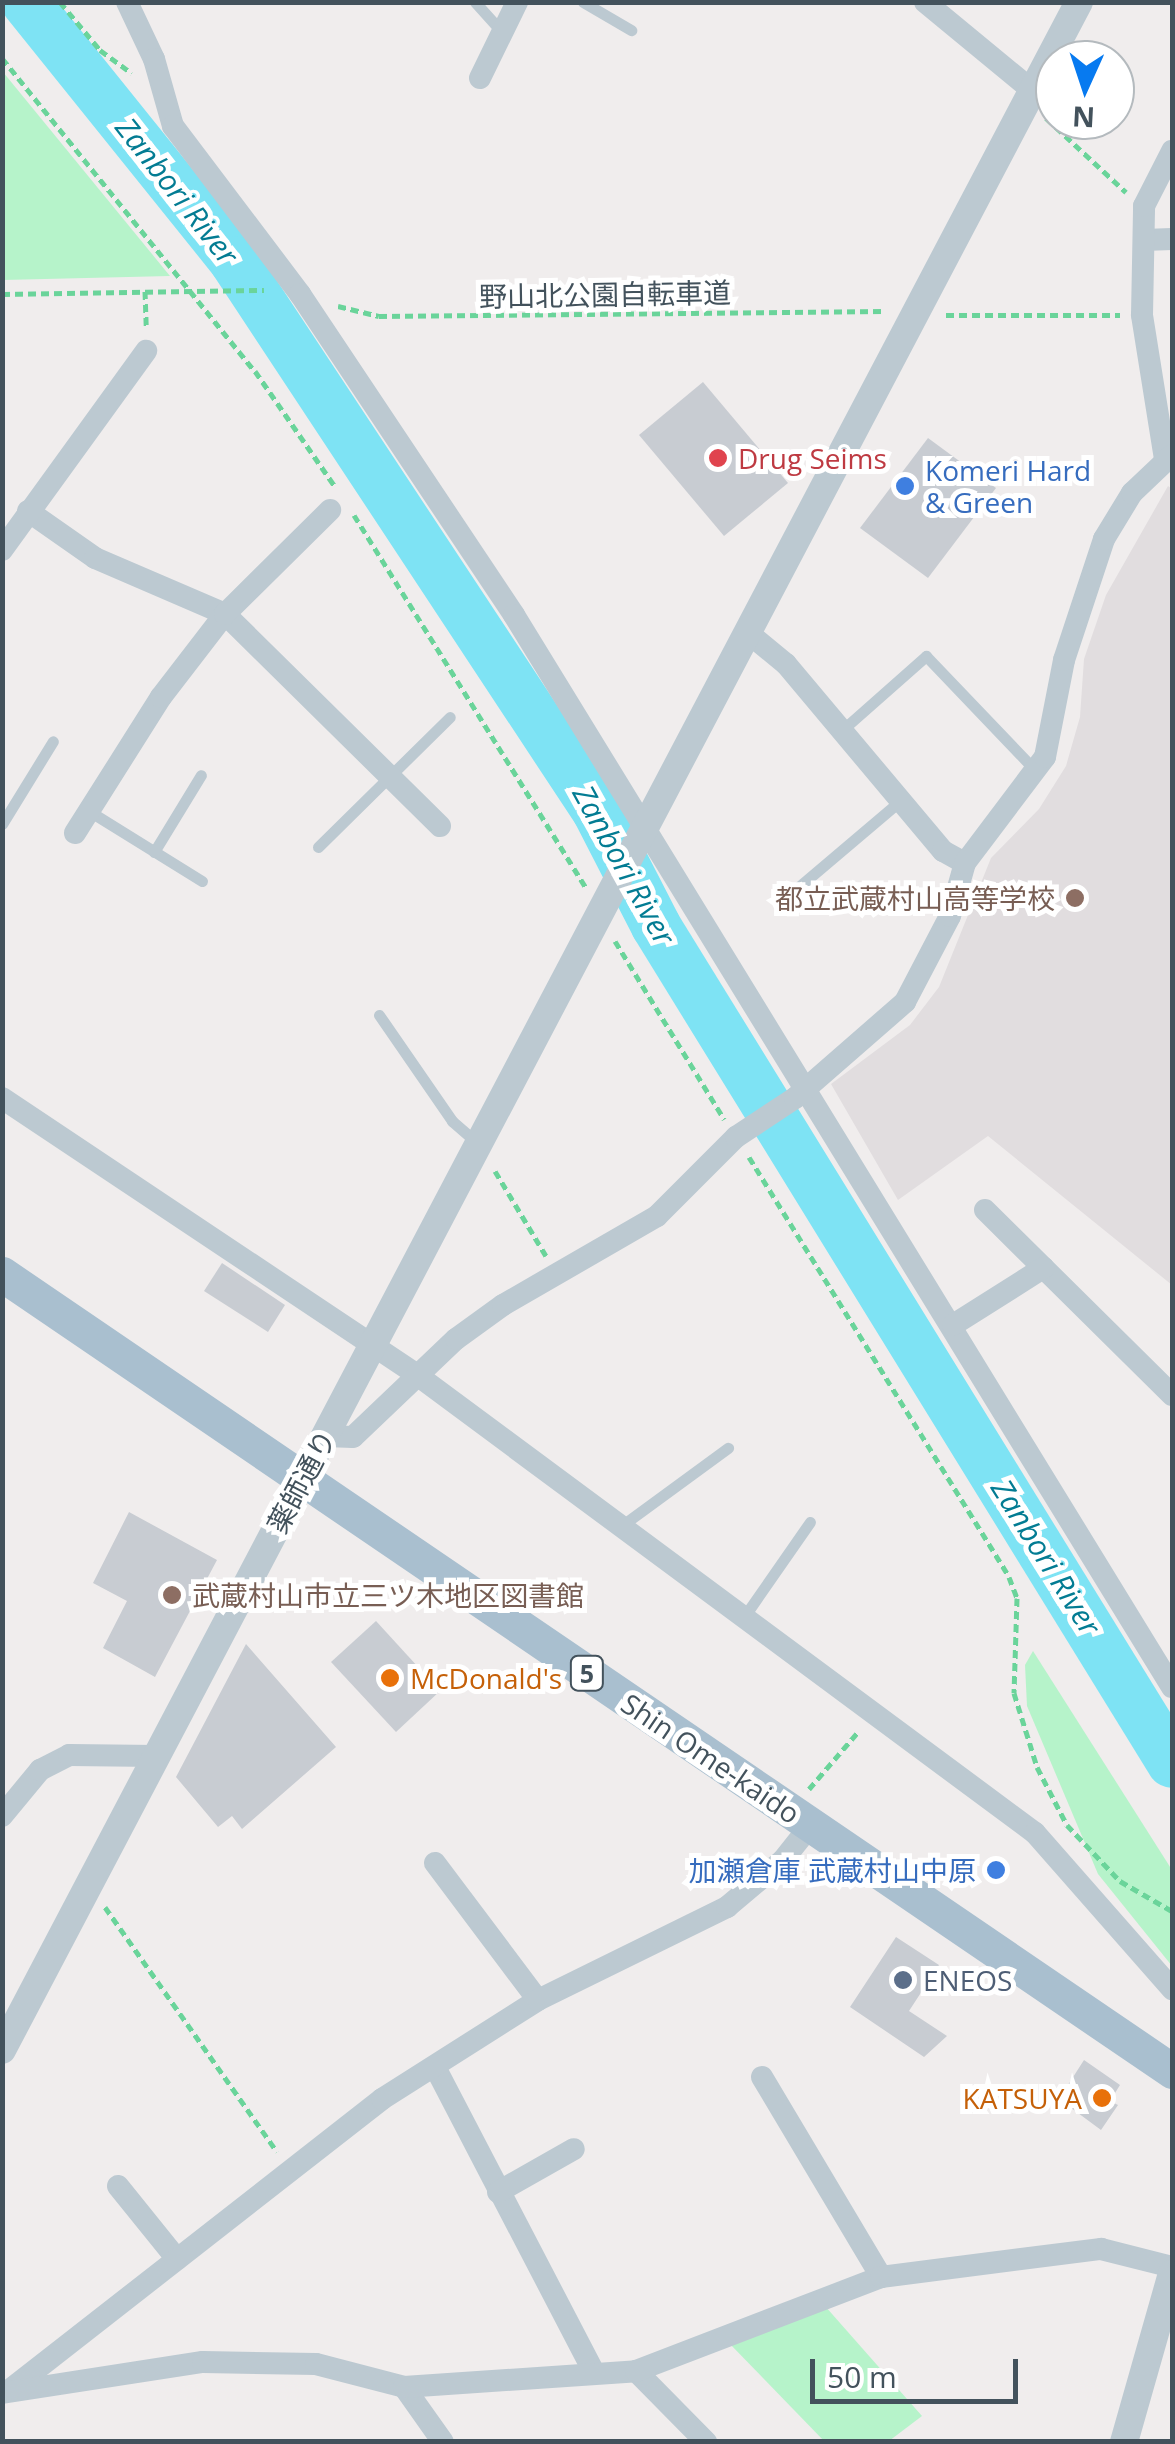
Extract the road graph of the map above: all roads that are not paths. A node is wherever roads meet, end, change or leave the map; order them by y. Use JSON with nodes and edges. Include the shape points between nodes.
{"nodes":[{"id":1,"x":127,"y":2,"type":"edge"},
{"id":2,"x":475,"y":2,"type":"edge"},
{"id":3,"x":517,"y":2,"type":"edge"},
{"id":4,"x":584,"y":2,"type":"edge"},
{"id":5,"x":925,"y":2,"type":"edge"},
{"id":6,"x":1079,"y":2,"type":"edge"},
{"id":7,"x":631,"y":30,"type":"dead end"},
{"id":8,"x":502,"y":32,"type":"junction"},
{"id":9,"x":480,"y":78,"type":"dead end"},
{"id":10,"x":1029,"y":98,"type":"junction"},
{"id":11,"x":1172,"y":151,"type":"edge"},
{"id":12,"x":1172,"y":239,"type":"edge"},
{"id":13,"x":1144,"y":240,"type":"junction"},
{"id":14,"x":146,"y":350,"type":"dead end"},
{"id":15,"x":1169,"y":457,"type":"edge"},
{"id":16,"x":340,"y":505,"type":"road end"},
{"id":17,"x":28,"y":511,"type":"junction"},
{"id":18,"x":2,"y":550,"type":"edge"},
{"id":19,"x":226,"y":614,"type":"junction"},
{"id":20,"x":747,"y":632,"type":"junction"},
{"id":21,"x":450,"y":717,"type":"dead end"},
{"id":22,"x":840,"y":732,"type":"junction"},
{"id":23,"x":53,"y":741,"type":"dead end"},
{"id":24,"x":1036,"y":771,"type":"junction"},
{"id":25,"x":201,"y":776,"type":"dead end"},
{"id":26,"x":390,"y":776,"type":"junction"},
{"id":27,"x":900,"y":802,"type":"junction"},
{"id":28,"x":89,"y":811,"type":"junction"},
{"id":29,"x":2,"y":824,"type":"edge"},
{"id":30,"x":440,"y":826,"type":"dead end"},
{"id":31,"x":641,"y":830,"type":"junction"},
{"id":32,"x":75,"y":833,"type":"dead end"},
{"id":33,"x":318,"y":847,"type":"dead end"},
{"id":34,"x":154,"y":852,"type":"junction"},
{"id":35,"x":966,"y":863,"type":"junction"},
{"id":36,"x":202,"y":881,"type":"dead end"},
{"id":37,"x":794,"y":890,"type":"dead end"},
{"id":38,"x":379,"y":1014,"type":"dead end"},
{"id":39,"x":800,"y":1093,"type":"junction"},
{"id":40,"x":2,"y":1098,"type":"edge"},
{"id":41,"x":482,"y":1153,"type":"junction"},
{"id":42,"x":984,"y":1210,"type":"dead end"},
{"id":43,"x":1043,"y":1268,"type":"junction"},
{"id":44,"x":2,"y":1274,"type":"edge"},
{"id":45,"x":952,"y":1325,"type":"junction"},
{"id":46,"x":372,"y":1346,"type":"junction"},
{"id":47,"x":417,"y":1375,"type":"junction"},
{"id":48,"x":1172,"y":1395,"type":"edge"},
{"id":49,"x":326,"y":1436,"type":"junction"},
{"id":50,"x":728,"y":1448,"type":"dead end"},
{"id":51,"x":301,"y":1478,"type":"junction"},
{"id":52,"x":810,"y":1522,"type":"dead end"},
{"id":53,"x":624,"y":1524,"type":"junction"},
{"id":54,"x":746,"y":1614,"type":"junction"},
{"id":55,"x":1172,"y":1686,"type":"edge"},
{"id":56,"x":157,"y":1756,"type":"junction"},
{"id":57,"x":2,"y":1816,"type":"edge"},
{"id":58,"x":800,"y":1819,"type":"junction"},
{"id":59,"x":434,"y":1863,"type":"dead end"},
{"id":60,"x":1172,"y":1989,"type":"edge"},
{"id":61,"x":538,"y":2000,"type":"junction"},
{"id":62,"x":2,"y":2050,"type":"edge"},
{"id":63,"x":435,"y":2067,"type":"junction"},
{"id":64,"x":1172,"y":2071,"type":"edge"},
{"id":65,"x":762,"y":2077,"type":"dead end"},
{"id":66,"x":574,"y":2149,"type":"dead end"},
{"id":67,"x":118,"y":2186,"type":"dead end"},
{"id":68,"x":498,"y":2192,"type":"junction"},
{"id":69,"x":177,"y":2259,"type":"junction"},
{"id":70,"x":1172,"y":2271,"type":"edge"},
{"id":71,"x":881,"y":2277,"type":"junction"},
{"id":72,"x":592,"y":2370,"type":"junction"},
{"id":73,"x":636,"y":2371,"type":"junction"},
{"id":74,"x":404,"y":2387,"type":"junction"},
{"id":75,"x":6,"y":2392,"type":"edge"},
{"id":76,"x":443,"y":2442,"type":"edge"},
{"id":77,"x":706,"y":2442,"type":"edge"},
{"id":78,"x":1124,"y":2442,"type":"edge"}],
"edges":[{"from":1,"to":31,"type":"street","via":[[154,59],[173,126],[415,460]]},
{"from":2,"to":8,"type":"lane"},
{"from":3,"to":8,"type":"street"},
{"from":4,"to":7,"type":"lane"},
{"from":5,"to":10,"type":"street"},
{"from":6,"to":10,"type":"street","name":"薬師通り"},
{"from":8,"to":9,"type":"street"},
{"from":10,"to":20,"type":"street","name":"薬師通り"},
{"from":11,"to":13,"type":"street","via":[[1144,206]]},
{"from":12,"to":13,"type":"street"},
{"from":13,"to":15,"type":"street","via":[[1142,315]]},
{"from":14,"to":17,"type":"street"},
{"from":15,"to":24,"type":"street","via":[[1132,493],[1104,540]]},
{"from":16,"to":19,"type":"street"},
{"from":17,"to":18,"type":"street"},
{"from":17,"to":19,"type":"street","via":[[95,558]]},
{"from":19,"to":26,"type":"street"},
{"from":19,"to":28,"type":"street","via":[[161,696]]},
{"from":20,"to":22,"type":"street","via":[[772,648]]},
{"from":20,"to":31,"type":"street","name":"薬師通り"},
{"from":21,"to":26,"type":"lane"},
{"from":22,"to":24,"type":"lane","via":[[926,656]]},
{"from":22,"to":27,"type":"street"},
{"from":23,"to":29,"type":"lane"},
{"from":24,"to":35,"type":"street"},
{"from":25,"to":34,"type":"lane"},
{"from":26,"to":30,"type":"street"},
{"from":26,"to":33,"type":"lane"},
{"from":27,"to":35,"type":"street","via":[[943,851]]},
{"from":27,"to":37,"type":"lane"},
{"from":28,"to":32,"type":"street"},
{"from":28,"to":34,"type":"lane"},
{"from":31,"to":39,"type":"street"},
{"from":31,"to":41,"type":"street","name":"薬師通り"},
{"from":34,"to":36,"type":"lane"},
{"from":35,"to":39,"type":"street","via":[[950,916],[905,1002]]},
{"from":38,"to":41,"type":"lane","via":[[452,1122]]},
{"from":39,"to":45,"type":"street"},
{"from":39,"to":47,"type":"street","via":[[739,1134],[657,1216],[503,1305]]},
{"from":40,"to":46,"type":"street"},
{"from":41,"to":46,"type":"street","name":"薬師通り"},
{"from":42,"to":43,"type":"street"},
{"from":43,"to":45,"type":"street"},
{"from":43,"to":48,"type":"street"},
{"from":44,"to":51,"type":"main road","name":"Shin Ome-kaido","number":"5"},
{"from":45,"to":55,"type":"street"},
{"from":46,"to":47,"type":"street"},
{"from":46,"to":49,"type":"street","name":"薬師通り"},
{"from":47,"to":49,"type":"street","via":[[352,1437]]},
{"from":47,"to":53,"type":"street"},
{"from":49,"to":51,"type":"street","name":"薬師通り"},
{"from":50,"to":53,"type":"lane"},
{"from":51,"to":56,"type":"street","name":"薬師通り"},
{"from":51,"to":58,"type":"main road","name":"Shin Ome-kaido","number":"5"},
{"from":52,"to":54,"type":"lane"},
{"from":53,"to":54,"type":"street"},
{"from":54,"to":60,"type":"street","via":[[1035,1833]]},
{"from":56,"to":57,"type":"street","via":[[69,1756],[40,1770]]},
{"from":56,"to":62,"type":"street","name":"薬師通り"},
{"from":58,"to":61,"type":"street","via":[[783,1860],[726,1907]]},
{"from":58,"to":64,"type":"main road","name":"Shin Ome-kaido","number":"5"},
{"from":59,"to":61,"type":"street"},
{"from":61,"to":63,"type":"street"},
{"from":63,"to":68,"type":"street"},
{"from":63,"to":69,"type":"street"},
{"from":65,"to":71,"type":"street"},
{"from":66,"to":68,"type":"street"},
{"from":67,"to":69,"type":"street"},
{"from":68,"to":72,"type":"street"},
{"from":69,"to":75,"type":"street"},
{"from":70,"to":71,"type":"street","via":[[1101,2248]]},
{"from":70,"to":78,"type":"street"},
{"from":71,"to":73,"type":"street"},
{"from":72,"to":73,"type":"street"},
{"from":72,"to":74,"type":"street"},
{"from":73,"to":77,"type":"street"},
{"from":74,"to":75,"type":"street","via":[[316,2364],[203,2362]]},
{"from":74,"to":76,"type":"street"}]}
